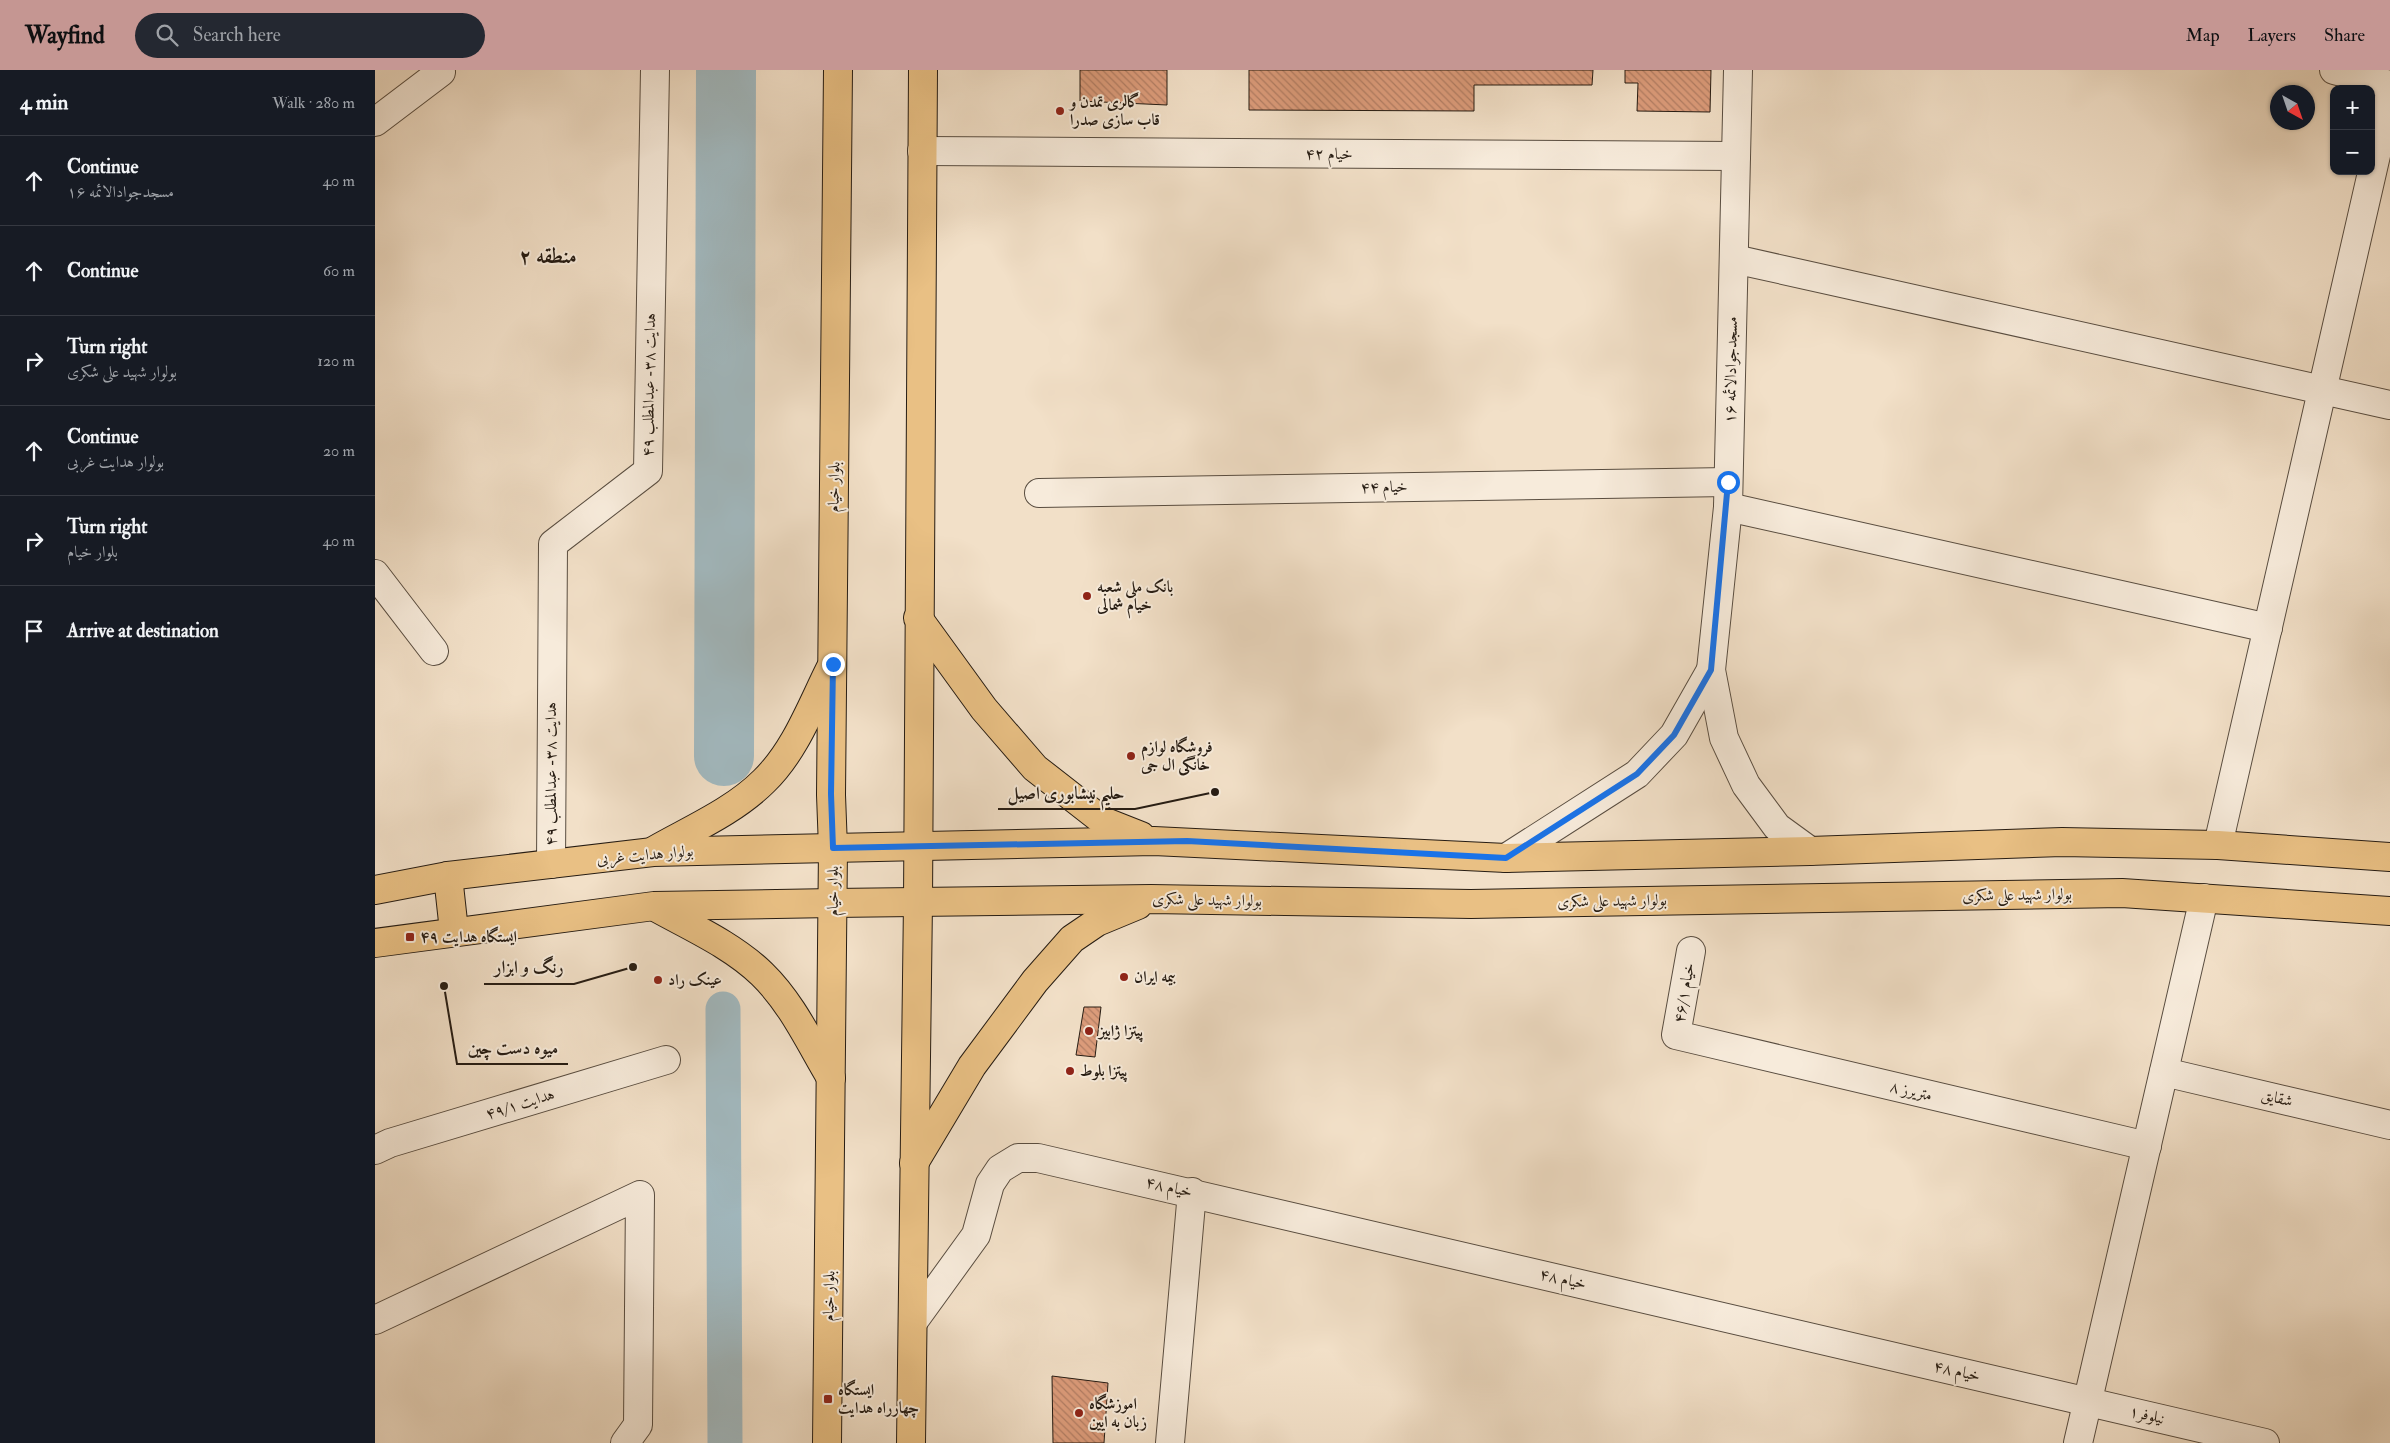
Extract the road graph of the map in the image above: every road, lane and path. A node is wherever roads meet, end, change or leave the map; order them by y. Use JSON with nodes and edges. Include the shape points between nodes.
{"nodes":[{"id":1,"x":655,"y":70,"type":"edge"},
{"id":2,"x":838,"y":70,"type":"edge"},
{"id":3,"x":923,"y":70,"type":"edge"},
{"id":4,"x":1738,"y":70,"type":"edge"},
{"id":5,"x":2334,"y":70,"type":"edge"},
{"id":6,"x":441,"y":72,"type":"dead end"},
{"id":7,"x":2390,"y":85,"type":"edge"},
{"id":8,"x":2390,"y":94,"type":"edge"},
{"id":9,"x":375,"y":122,"type":"edge"},
{"id":10,"x":922,"y":151,"type":"junction"},
{"id":11,"x":1736,"y":156,"type":"junction"},
{"id":12,"x":1734,"y":259,"type":"junction"},
{"id":13,"x":2323,"y":389,"type":"junction"},
{"id":14,"x":2390,"y":405,"type":"edge"},
{"id":15,"x":1039,"y":493,"type":"dead end"},
{"id":16,"x":1728,"y":494,"type":"junction"},
{"id":17,"x":375,"y":574,"type":"edge"},
{"id":18,"x":918,"y":618,"type":"junction"},
{"id":19,"x":2268,"y":628,"type":"junction"},
{"id":20,"x":434,"y":651,"type":"dead end"},
{"id":21,"x":833,"y":664,"type":"junction"},
{"id":22,"x":1711,"y":670,"type":"junction"},
{"id":23,"x":1154,"y":841,"type":"junction"},
{"id":24,"x":2218,"y":845,"type":"junction"},
{"id":25,"x":918,"y":846,"type":"junction"},
{"id":26,"x":833,"y":848,"type":"junction"},
{"id":27,"x":1810,"y":851,"type":"junction"},
{"id":28,"x":653,"y":852,"type":"junction"},
{"id":29,"x":2390,"y":857,"type":"edge"},
{"id":30,"x":1506,"y":858,"type":"junction"},
{"id":31,"x":551,"y":864,"type":"junction"},
{"id":32,"x":448,"y":876,"type":"junction"},
{"id":33,"x":375,"y":890,"type":"edge"},
{"id":34,"x":2204,"y":898,"type":"junction"},
{"id":35,"x":1151,"y":900,"type":"junction"},
{"id":36,"x":918,"y":902,"type":"junction"},
{"id":37,"x":833,"y":903,"type":"junction"},
{"id":38,"x":654,"y":906,"type":"junction"},
{"id":39,"x":2390,"y":911,"type":"edge"},
{"id":40,"x":454,"y":931,"type":"junction"},
{"id":41,"x":375,"y":942,"type":"edge"},
{"id":42,"x":1691,"y":951,"type":"dead end"},
{"id":43,"x":1676,"y":1035,"type":"joint"},
{"id":44,"x":666,"y":1060,"type":"dead end"},
{"id":45,"x":2164,"y":1072,"type":"junction"},
{"id":46,"x":832,"y":1079,"type":"junction"},
{"id":47,"x":2390,"y":1125,"type":"edge"},
{"id":48,"x":2147,"y":1146,"type":"junction"},
{"id":49,"x":375,"y":1150,"type":"edge"},
{"id":50,"x":913,"y":1164,"type":"junction"},
{"id":51,"x":1192,"y":1192,"type":"junction"},
{"id":52,"x":375,"y":1320,"type":"edge"},
{"id":53,"x":913,"y":1322,"type":"junction"},
{"id":54,"x":2087,"y":1401,"type":"junction"},
{"id":55,"x":625,"y":1443,"type":"edge"},
{"id":56,"x":827,"y":1443,"type":"edge"},
{"id":57,"x":911,"y":1443,"type":"edge"},
{"id":58,"x":1169,"y":1443,"type":"edge"},
{"id":59,"x":2078,"y":1443,"type":"edge"},
{"id":60,"x":2265,"y":1443,"type":"edge"}],
"edges":[{"from":1,"to":31,"type":"street","name":"هدایت ۳۸- عبدالمطلب ۴۹","via":[[648,471],[553,544]]},
{"from":2,"to":21,"type":"main road","name":"بلوار خیام"},
{"from":3,"to":10,"type":"main road"},
{"from":4,"to":11,"type":"street","name":"مسجدجوادالائمه ۱۶"},
{"from":5,"to":7,"type":"street"},
{"from":6,"to":9,"type":"street"},
{"from":8,"to":13,"type":"street"},
{"from":10,"to":11,"type":"street","name":"خیام ۴۲"},
{"from":10,"to":18,"type":"main road"},
{"from":11,"to":12,"type":"street","name":"مسجدجوادالائمه ۱۶"},
{"from":12,"to":13,"type":"street"},
{"from":12,"to":16,"type":"street","name":"مسجدجوادالائمه ۱۶"},
{"from":13,"to":14,"type":"street"},
{"from":13,"to":19,"type":"street"},
{"from":15,"to":16,"type":"street","name":"خیام ۴۴"},
{"from":16,"to":19,"type":"street","name":"خیام ۴۴"},
{"from":16,"to":22,"type":"street","name":"مسجدجوادالائمه ۱۶"},
{"from":17,"to":20,"type":"street"},
{"from":18,"to":23,"type":"main road","via":[[984,709],[1035,768],[1103,821]]},
{"from":18,"to":25,"type":"main road"},
{"from":19,"to":24,"type":"street"},
{"from":21,"to":26,"type":"main road","name":"بلوار خیام"},
{"from":21,"to":28,"type":"main road","via":[[791,747],[765,780],[741,802]]},
{"from":22,"to":27,"type":"street","via":[[1724,738],[1746,785],[1777,827]]},
{"from":22,"to":30,"type":"street","via":[[1674,735],[1637,774]]},
{"from":23,"to":25,"type":"main road"},
{"from":23,"to":30,"type":"main road"},
{"from":24,"to":27,"type":"main road","via":[[2062,842]]},
{"from":24,"to":29,"type":"main road"},
{"from":25,"to":26,"type":"main road","name":"بولوار هدایت غربی"},
{"from":25,"to":36,"type":"main road"},
{"from":26,"to":28,"type":"main road","name":"بولوار هدایت غربی"},
{"from":26,"to":37,"type":"main road","name":"بلوار خیام"},
{"from":27,"to":30,"type":"main road"},
{"from":28,"to":31,"type":"main road","name":"بولوار هدایت غربی"},
{"from":31,"to":32,"type":"main road","name":"بولوار هدایت غربی"},
{"from":32,"to":33,"type":"main road","name":"بولوار هدایت غربی"},
{"from":32,"to":40,"type":"main road"},
{"from":34,"to":35,"type":"main road","name":"بولوار شهید علی شکری","via":[[2122,893],[1471,904]]},
{"from":34,"to":39,"type":"main road","name":"بولوار شهید علی شکری"},
{"from":34,"to":45,"type":"street"},
{"from":35,"to":36,"type":"main road","name":"بولوار شهید علی شکری"},
{"from":35,"to":50,"type":"main road","via":[[1097,922],[1072,938],[972,1066]]},
{"from":36,"to":37,"type":"main road","name":"بولوار شهید علی شکری"},
{"from":36,"to":50,"type":"main road"},
{"from":37,"to":38,"type":"main road"},
{"from":37,"to":46,"type":"main road","name":"بلوار خیام"},
{"from":38,"to":40,"type":"main road"},
{"from":38,"to":46,"type":"main road","via":[[724,945],[761,974],[789,1006]]},
{"from":40,"to":41,"type":"main road"},
{"from":42,"to":43,"type":"street","name":"خیام ۴۶/۱"},
{"from":43,"to":48,"type":"street","name":"۸ متریرز"},
{"from":44,"to":49,"type":"street","name":"هدایت ۴۹/۱"},
{"from":45,"to":47,"type":"street","name":"شقایق"},
{"from":45,"to":48,"type":"street"},
{"from":46,"to":56,"type":"main road","name":"بلوار خیام"},
{"from":48,"to":54,"type":"street"},
{"from":50,"to":53,"type":"main road"},
{"from":51,"to":53,"type":"street","name":"خیام ۴۸","via":[[1039,1158],[1018,1158],[1000,1169],[990,1184],[976,1235]]},
{"from":51,"to":54,"type":"street","name":"خیام ۴۸"},
{"from":51,"to":58,"type":"street"},
{"from":52,"to":55,"type":"street","via":[[640,1195],[637,1425]]},
{"from":53,"to":57,"type":"main road"},
{"from":54,"to":59,"type":"street"},
{"from":54,"to":60,"type":"street","name":"نیلوفر۱"}]}
